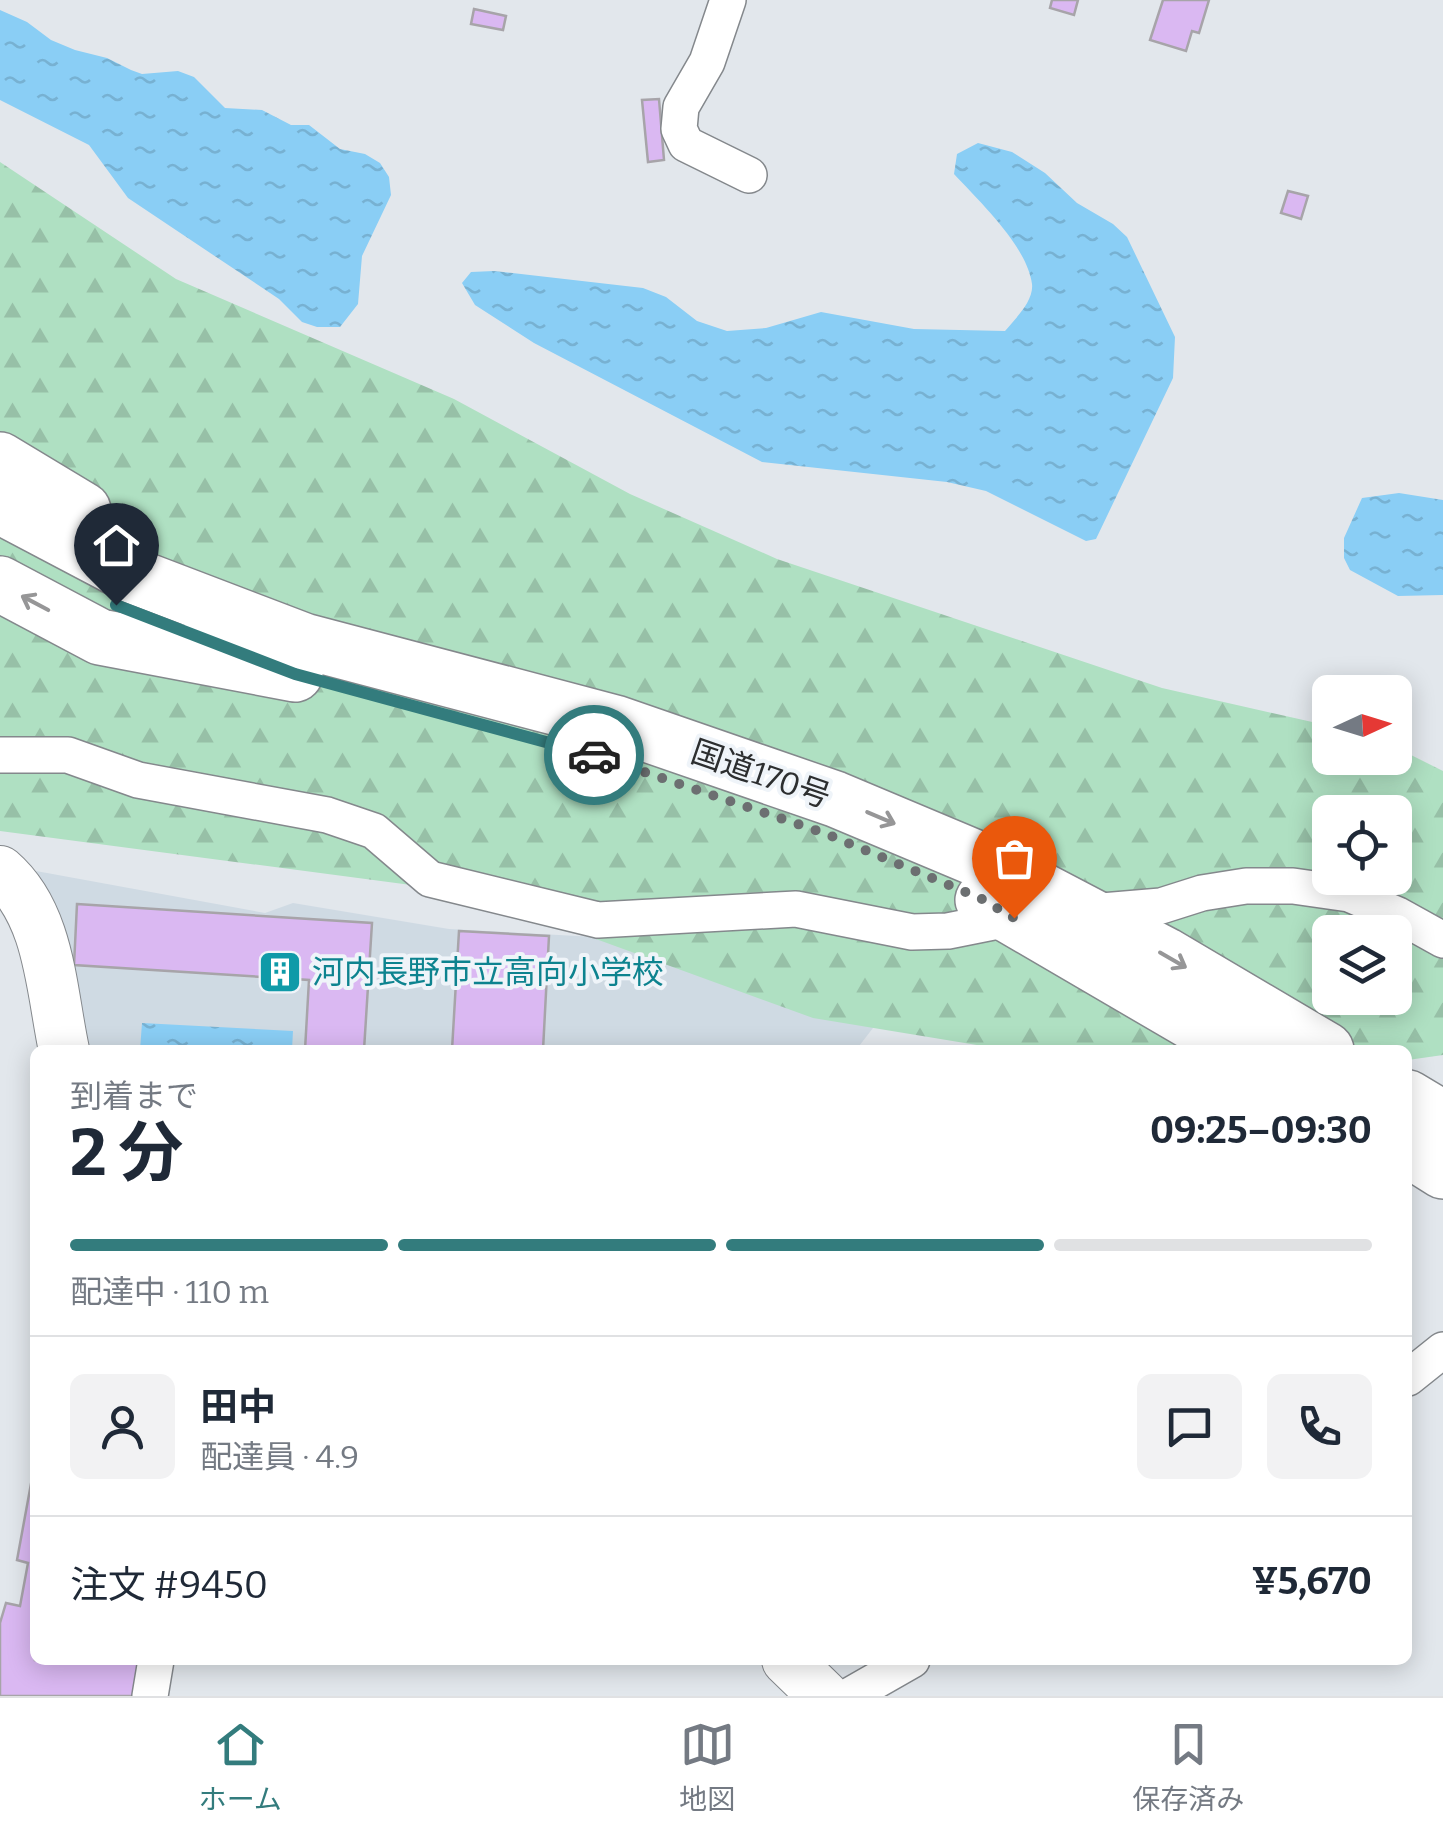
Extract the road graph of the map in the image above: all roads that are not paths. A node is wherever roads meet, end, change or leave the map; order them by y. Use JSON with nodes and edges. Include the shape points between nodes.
{"nodes":[{"id":1,"x":728,"y":0,"type":"edge"},
{"id":2,"x":749,"y":176,"type":"dead end"},
{"id":3,"x":0,"y":460,"type":"edge"},
{"id":4,"x":0,"y":506,"type":"edge"},
{"id":5,"x":0,"y":545,"type":"edge"},
{"id":6,"x":0,"y":584,"type":"edge"},
{"id":7,"x":300,"y":658,"type":"junction"},
{"id":8,"x":0,"y":754,"type":"edge"},
{"id":9,"x":0,"y":871,"type":"edge"},
{"id":10,"x":1084,"y":913,"type":"junction"},
{"id":11,"x":1014,"y":918,"type":"junction"},
{"id":12,"x":1443,"y":940,"type":"edge"},
{"id":13,"x":63,"y":1045,"type":"edge"},
{"id":14,"x":1231,"y":1045,"type":"edge"},
{"id":15,"x":1317,"y":1045,"type":"edge"},
{"id":16,"x":1412,"y":1100,"type":"edge"},
{"id":17,"x":1443,"y":1119,"type":"edge"},
{"id":18,"x":1412,"y":1152,"type":"edge"},
{"id":19,"x":1443,"y":1170,"type":"edge"},
{"id":20,"x":1443,"y":1350,"type":"edge"},
{"id":21,"x":1412,"y":1375,"type":"edge"},
{"id":22,"x":155,"y":1665,"type":"edge"},
{"id":23,"x":791,"y":1665,"type":"edge"},
{"id":24,"x":905,"y":1670,"type":"edge"},
{"id":25,"x":150,"y":1696,"type":"edge"},
{"id":26,"x":824,"y":1696,"type":"edge"},
{"id":27,"x":849,"y":1696,"type":"edge"}],
"edges":[{"from":1,"to":2,"type":"street","via":[[707,62],[682,107],[679,129],[686,144]]},
{"from":3,"to":7,"type":"highway","via":[[145,546],[203,571]]},
{"from":4,"to":7,"type":"highway","name":"国道170号"},
{"from":5,"to":7,"type":"highway","name":"国道170号","via":[[116,605]]},
{"from":7,"to":6,"type":"highway","one_way":true,"via":[[100,637]]},
{"from":7,"to":10,"type":"highway","name":"国道170号","one_way":true,"via":[[614,724],[835,799],[997,867]]},
{"from":7,"to":11,"type":"highway","name":"国道170号","via":[[824,833]]},
{"from":8,"to":11,"type":"street","via":[[68,755],[138,780],[327,815],[374,831],[430,879],[598,920],[796,908],[912,932]]},
{"from":9,"to":13,"type":"main road","via":[[37,920]]},
{"from":10,"to":12,"type":"street","via":[[1161,906],[1246,886],[1292,886],[1350,894]]},
{"from":10,"to":15,"type":"highway","name":"国道170号","one_way":true},
{"from":11,"to":14,"type":"highway","name":"国道170号"},
{"from":16,"to":17,"type":"highway"},
{"from":18,"to":19,"type":"highway"},
{"from":20,"to":21,"type":"street"},
{"from":22,"to":25,"type":"street"},
{"from":23,"to":26,"type":"main road"},
{"from":24,"to":27,"type":"street"}]}
